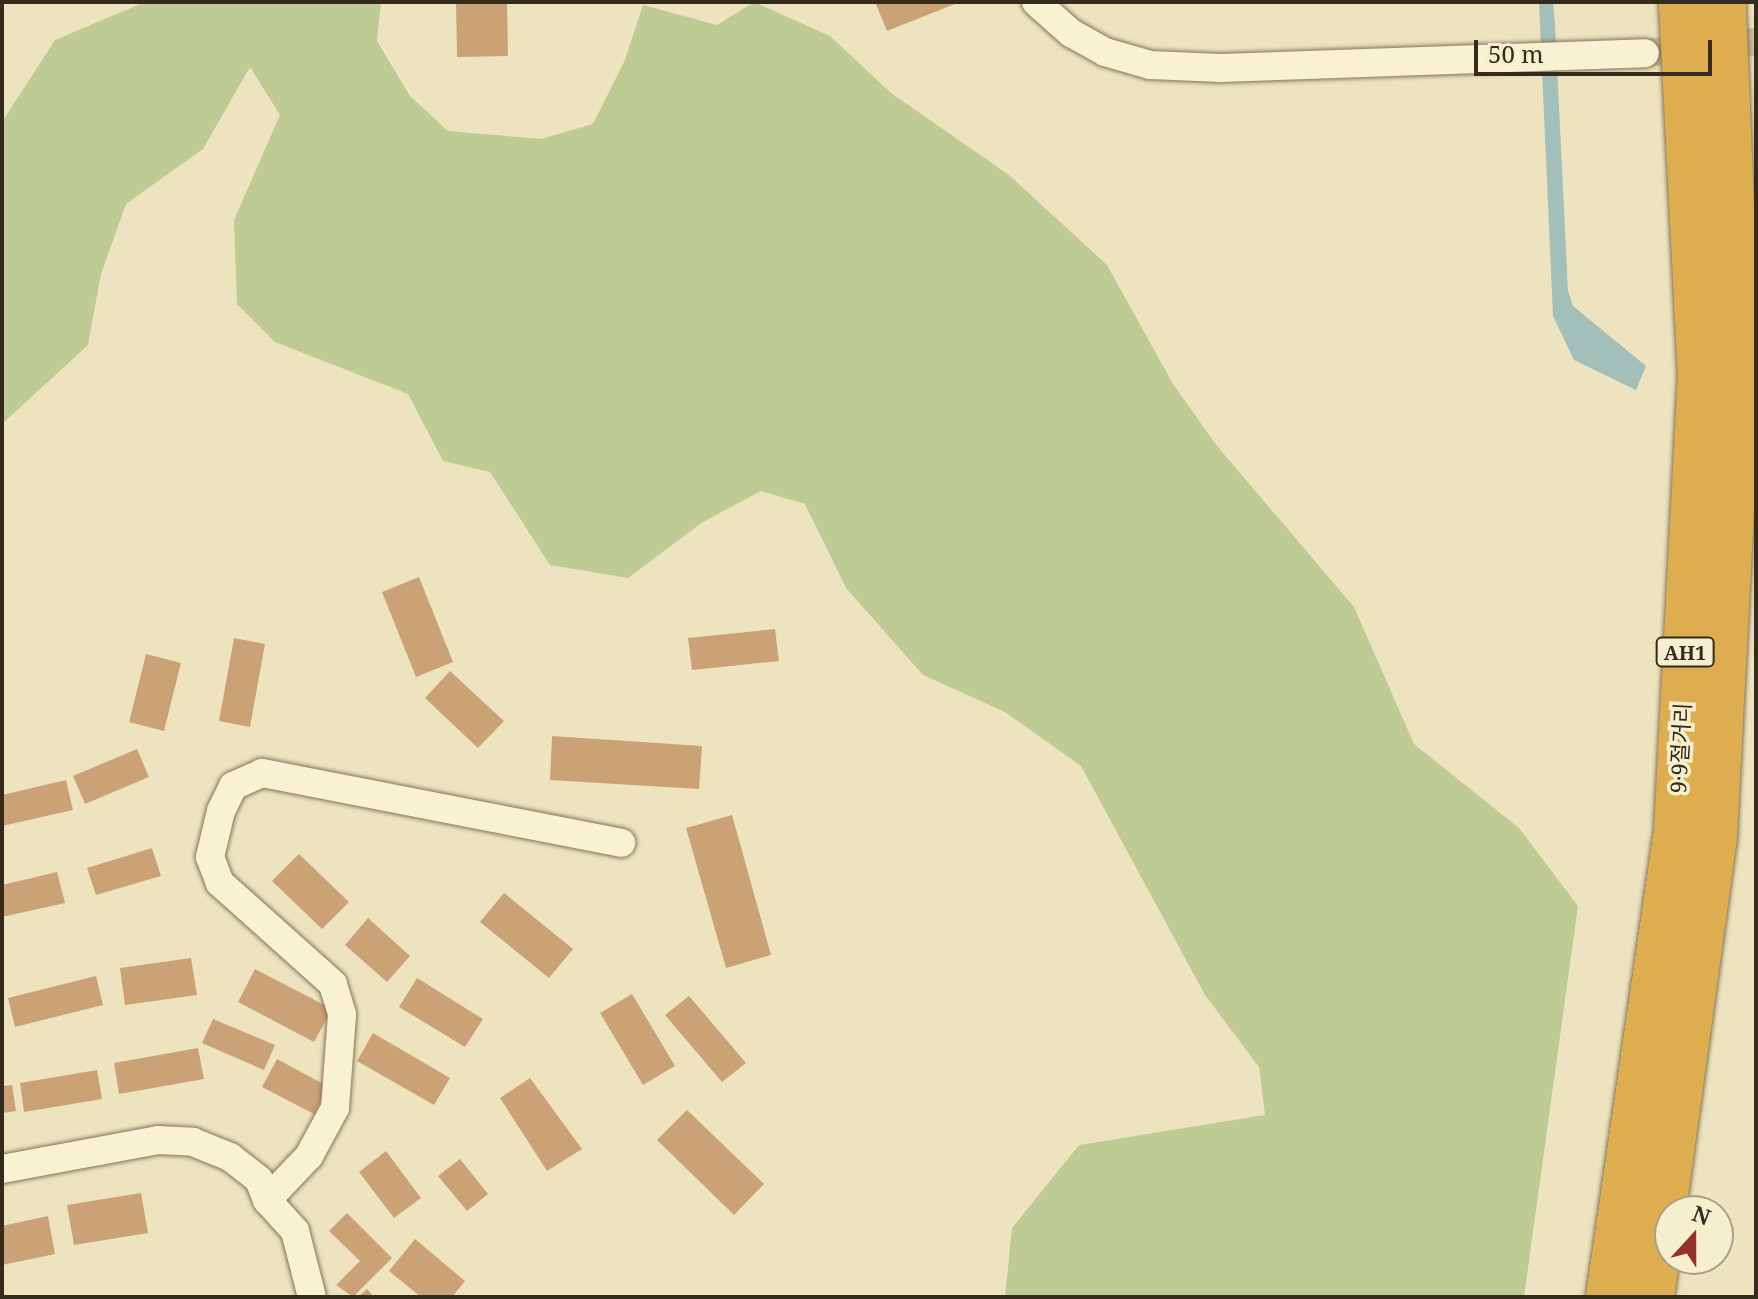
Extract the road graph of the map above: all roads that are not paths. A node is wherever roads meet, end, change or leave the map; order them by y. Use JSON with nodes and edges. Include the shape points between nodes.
{"nodes":[{"id":1,"x":1036,"y":2,"type":"edge"},
{"id":2,"x":1681,"y":2,"type":"edge"},
{"id":3,"x":1724,"y":2,"type":"edge"},
{"id":4,"x":1645,"y":53,"type":"tunnel mouth"},
{"id":5,"x":621,"y":843,"type":"dead end"},
{"id":6,"x":2,"y":1169,"type":"edge"},
{"id":7,"x":267,"y":1200,"type":"junction"},
{"id":8,"x":312,"y":1297,"type":"edge"},
{"id":9,"x":1608,"y":1297,"type":"edge"},
{"id":10,"x":1652,"y":1297,"type":"edge"}],
"edges":[{"from":1,"to":4,"type":"street","via":[[1071,33],[1105,52],[1150,65]]},
{"from":2,"to":9,"type":"highway","name":"9·9절거리","number":"AH1","via":[[1700,379],[1676,830]]},
{"from":3,"to":10,"type":"highway","name":"9·9절거리","number":"AH1","via":[[1739,381],[1715,835]]},
{"from":5,"to":7,"type":"street","via":[[262,773],[233,786],[210,857],[220,883],[333,984],[342,1014],[335,1108],[309,1156]]},
{"from":6,"to":7,"type":"street","via":[[158,1140],[193,1142],[230,1157],[259,1180]]},
{"from":7,"to":8,"type":"street","via":[[295,1231]]}]}
